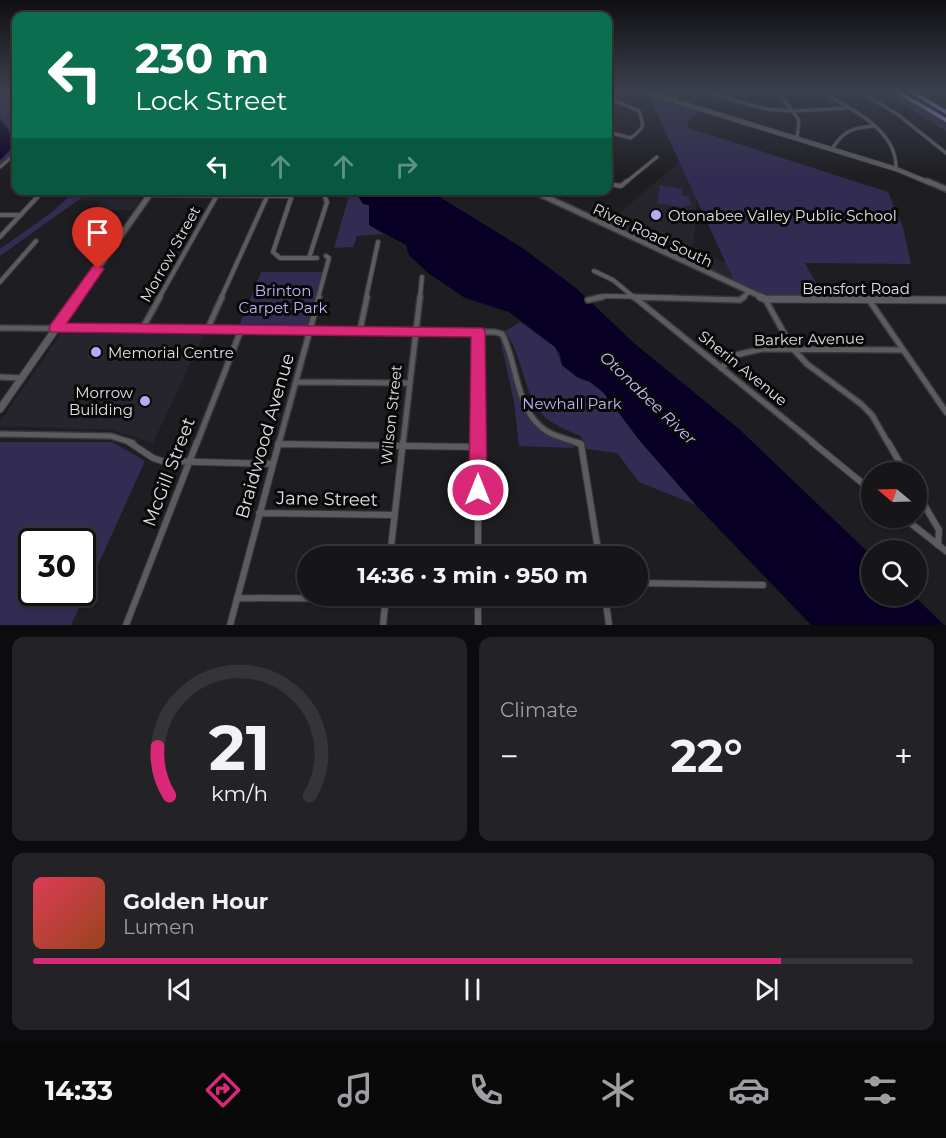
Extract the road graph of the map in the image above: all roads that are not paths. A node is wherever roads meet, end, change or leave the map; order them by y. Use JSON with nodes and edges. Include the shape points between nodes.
{"nodes":[{"id":1,"x":642,"y":119,"type":"edge"},
{"id":2,"x":735,"y":119,"type":"edge"},
{"id":3,"x":798,"y":119,"type":"edge"},
{"id":4,"x":864,"y":119,"type":"edge"},
{"id":5,"x":903,"y":119,"type":"edge"},
{"id":6,"x":873,"y":126,"type":"junction"},
{"id":7,"x":612,"y":133,"type":"edge"},
{"id":8,"x":797,"y":138,"type":"junction"},
{"id":9,"x":831,"y":149,"type":"junction"},
{"id":10,"x":946,"y":153,"type":"edge"},
{"id":11,"x":12,"y":156,"type":"edge"},
{"id":12,"x":657,"y":158,"type":"dead end"},
{"id":13,"x":0,"y":167,"type":"edge"},
{"id":14,"x":896,"y":169,"type":"junction"},
{"id":15,"x":612,"y":186,"type":"edge"},
{"id":16,"x":946,"y":189,"type":"edge"},
{"id":17,"x":39,"y":195,"type":"edge"},
{"id":18,"x":151,"y":195,"type":"edge"},
{"id":19,"x":217,"y":195,"type":"edge"},
{"id":20,"x":268,"y":195,"type":"edge"},
{"id":21,"x":282,"y":195,"type":"edge"},
{"id":22,"x":324,"y":195,"type":"edge"},
{"id":23,"x":542,"y":195,"type":"edge"},
{"id":24,"x":0,"y":215,"type":"edge"},
{"id":25,"x":21,"y":215,"type":"junction"},
{"id":26,"x":0,"y":237,"type":"edge"},
{"id":27,"x":36,"y":241,"type":"dead end"},
{"id":28,"x":378,"y":242,"type":"dead end"},
{"id":29,"x":326,"y":256,"type":"dead end"},
{"id":30,"x":309,"y":258,"type":"junction"},
{"id":31,"x":317,"y":258,"type":"dead end"},
{"id":32,"x":594,"y":271,"type":"dead end"},
{"id":33,"x":422,"y":277,"type":"dead end"},
{"id":34,"x":0,"y":282,"type":"edge"},
{"id":35,"x":749,"y":292,"type":"junction"},
{"id":36,"x":636,"y":299,"type":"junction"},
{"id":37,"x":765,"y":299,"type":"junction"},
{"id":38,"x":588,"y":300,"type":"dead end"},
{"id":39,"x":869,"y":300,"type":"junction"},
{"id":40,"x":946,"y":300,"type":"edge"},
{"id":41,"x":0,"y":328,"type":"edge"},
{"id":42,"x":56,"y":328,"type":"junction"},
{"id":43,"x":142,"y":329,"type":"junction"},
{"id":44,"x":207,"y":330,"type":"junction"},
{"id":45,"x":241,"y":330,"type":"junction"},
{"id":46,"x":310,"y":330,"type":"junction"},
{"id":47,"x":360,"y":330,"type":"junction"},
{"id":48,"x":415,"y":331,"type":"junction"},
{"id":49,"x":478,"y":332,"type":"junction"},
{"id":50,"x":793,"y":350,"type":"junction"},
{"id":51,"x":903,"y":350,"type":"junction"},
{"id":52,"x":721,"y":368,"type":"junction"},
{"id":53,"x":0,"y":377,"type":"edge"},
{"id":54,"x":21,"y":378,"type":"junction"},
{"id":55,"x":296,"y":382,"type":"junction"},
{"id":56,"x":408,"y":382,"type":"junction"},
{"id":57,"x":0,"y":409,"type":"edge"},
{"id":58,"x":946,"y":412,"type":"edge"},
{"id":59,"x":0,"y":434,"type":"edge"},
{"id":60,"x":278,"y":444,"type":"junction"},
{"id":61,"x":401,"y":445,"type":"junction"},
{"id":62,"x":478,"y":447,"type":"junction"},
{"id":63,"x":900,"y":462,"type":"edge"},
{"id":64,"x":188,"y":463,"type":"junction"},
{"id":65,"x":273,"y":464,"type":"junction"},
{"id":66,"x":861,"y":482,"type":"edge"},
{"id":67,"x":927,"y":510,"type":"edge"},
{"id":68,"x":259,"y":513,"type":"junction"},
{"id":69,"x":394,"y":515,"type":"junction"},
{"id":70,"x":917,"y":528,"type":"edge"},
{"id":71,"x":938,"y":545,"type":"junction"},
{"id":72,"x":391,"y":546,"type":"edge"},
{"id":73,"x":478,"y":546,"type":"edge"},
{"id":74,"x":596,"y":546,"type":"edge"},
{"id":75,"x":946,"y":551,"type":"edge"},
{"id":76,"x":648,"y":583,"type":"edge"},
{"id":77,"x":763,"y":585,"type":"dead end"},
{"id":78,"x":237,"y":598,"type":"junction"},
{"id":79,"x":297,"y":598,"type":"edge"},
{"id":80,"x":384,"y":606,"type":"edge"},
{"id":81,"x":478,"y":606,"type":"edge"},
{"id":82,"x":606,"y":606,"type":"edge"},
{"id":83,"x":126,"y":625,"type":"edge"},
{"id":84,"x":230,"y":625,"type":"edge"},
{"id":85,"x":383,"y":625,"type":"edge"},
{"id":86,"x":478,"y":625,"type":"edge"},
{"id":87,"x":609,"y":625,"type":"edge"}],
"edges":[{"from":1,"to":7,"type":"street","via":[[643,128],[631,138]]},
{"from":2,"to":8,"type":"street"},
{"from":3,"to":8,"type":"street"},
{"from":4,"to":6,"type":"street"},
{"from":5,"to":10,"type":"street"},
{"from":6,"to":9,"type":"street","via":[[845,129]]},
{"from":6,"to":14,"type":"street","via":[[897,151]]},
{"from":8,"to":9,"type":"street"},
{"from":9,"to":14,"type":"street"},
{"from":11,"to":13,"type":"street"},
{"from":12,"to":15,"type":"street","via":[[621,186]]},
{"from":14,"to":16,"type":"street"},
{"from":17,"to":25,"type":"street"},
{"from":18,"to":42,"type":"street"},
{"from":19,"to":43,"type":"street","name":"Morrow Street"},
{"from":20,"to":44,"type":"street"},
{"from":21,"to":30,"type":"street","via":[[291,198],[273,252],[275,256]]},
{"from":22,"to":30,"type":"street","via":[[327,202]]},
{"from":23,"to":35,"type":"street","name":"River Road South"},
{"from":24,"to":25,"type":"street"},
{"from":25,"to":26,"type":"street"},
{"from":27,"to":34,"type":"street"},
{"from":28,"to":47,"type":"street"},
{"from":29,"to":46,"type":"street","name":"Braidwood Avenue","via":[[329,258]]},
{"from":30,"to":31,"type":"street"},
{"from":32,"to":36,"type":"street","name":"Sherin Avenue","via":[[613,280]]},
{"from":33,"to":48,"type":"street","name":"Wilson Street"},
{"from":35,"to":36,"type":"street","via":[[740,300]]},
{"from":35,"to":37,"type":"street","name":"River Road South"},
{"from":36,"to":38,"type":"street","via":[[606,296]]},
{"from":36,"to":52,"type":"street","name":"Sherin Avenue"},
{"from":37,"to":39,"type":"street","name":"Bensfort Road"},
{"from":37,"to":50,"type":"street"},
{"from":39,"to":40,"type":"street","name":"Bensfort Road"},
{"from":39,"to":51,"type":"street"},
{"from":41,"to":42,"type":"street"},
{"from":42,"to":43,"type":"street"},
{"from":42,"to":54,"type":"street"},
{"from":43,"to":44,"type":"street"},
{"from":44,"to":45,"type":"street"},
{"from":45,"to":46,"type":"street"},
{"from":45,"to":64,"type":"street","name":"McGill Street"},
{"from":46,"to":47,"type":"street"},
{"from":46,"to":55,"type":"street","name":"Braidwood Avenue"},
{"from":47,"to":48,"type":"street"},
{"from":48,"to":49,"type":"street"},
{"from":48,"to":56,"type":"street","name":"Wilson Street"},
{"from":49,"to":62,"type":"street"},
{"from":49,"to":74,"type":"street","via":[[502,334],[533,419],[544,430],[581,444]]},
{"from":50,"to":51,"type":"street","name":"Barker Avenue"},
{"from":50,"to":52,"type":"street","name":"Barker Avenue","via":[[744,352]]},
{"from":50,"to":63,"type":"street","via":[[872,415]]},
{"from":51,"to":58,"type":"street"},
{"from":52,"to":66,"type":"street","name":"Sherin Avenue"},
{"from":53,"to":54,"type":"street"},
{"from":54,"to":57,"type":"street"},
{"from":55,"to":56,"type":"street"},
{"from":55,"to":60,"type":"street","name":"Braidwood Avenue"},
{"from":56,"to":61,"type":"street","name":"Wilson Street"},
{"from":59,"to":64,"type":"street","via":[[111,436],[132,443],[153,458]]},
{"from":60,"to":61,"type":"street"},
{"from":60,"to":65,"type":"street","name":"Braidwood Avenue"},
{"from":61,"to":62,"type":"street"},
{"from":61,"to":69,"type":"street","name":"Wilson Street"},
{"from":62,"to":73,"type":"street"},
{"from":64,"to":65,"type":"street"},
{"from":64,"to":83,"type":"street","name":"McGill Street"},
{"from":65,"to":68,"type":"street","name":"Braidwood Avenue"},
{"from":67,"to":71,"type":"street","via":[[939,530]]},
{"from":68,"to":69,"type":"street","name":"Jane Street"},
{"from":68,"to":78,"type":"street","name":"Braidwood Avenue"},
{"from":69,"to":72,"type":"street","name":"Wilson Street"},
{"from":70,"to":71,"type":"street"},
{"from":71,"to":75,"type":"street"},
{"from":76,"to":77,"type":"street"},
{"from":78,"to":79,"type":"street"},
{"from":78,"to":84,"type":"street","name":"Braidwood Avenue"},
{"from":80,"to":85,"type":"street"},
{"from":81,"to":86,"type":"street"},
{"from":82,"to":87,"type":"street"}]}
